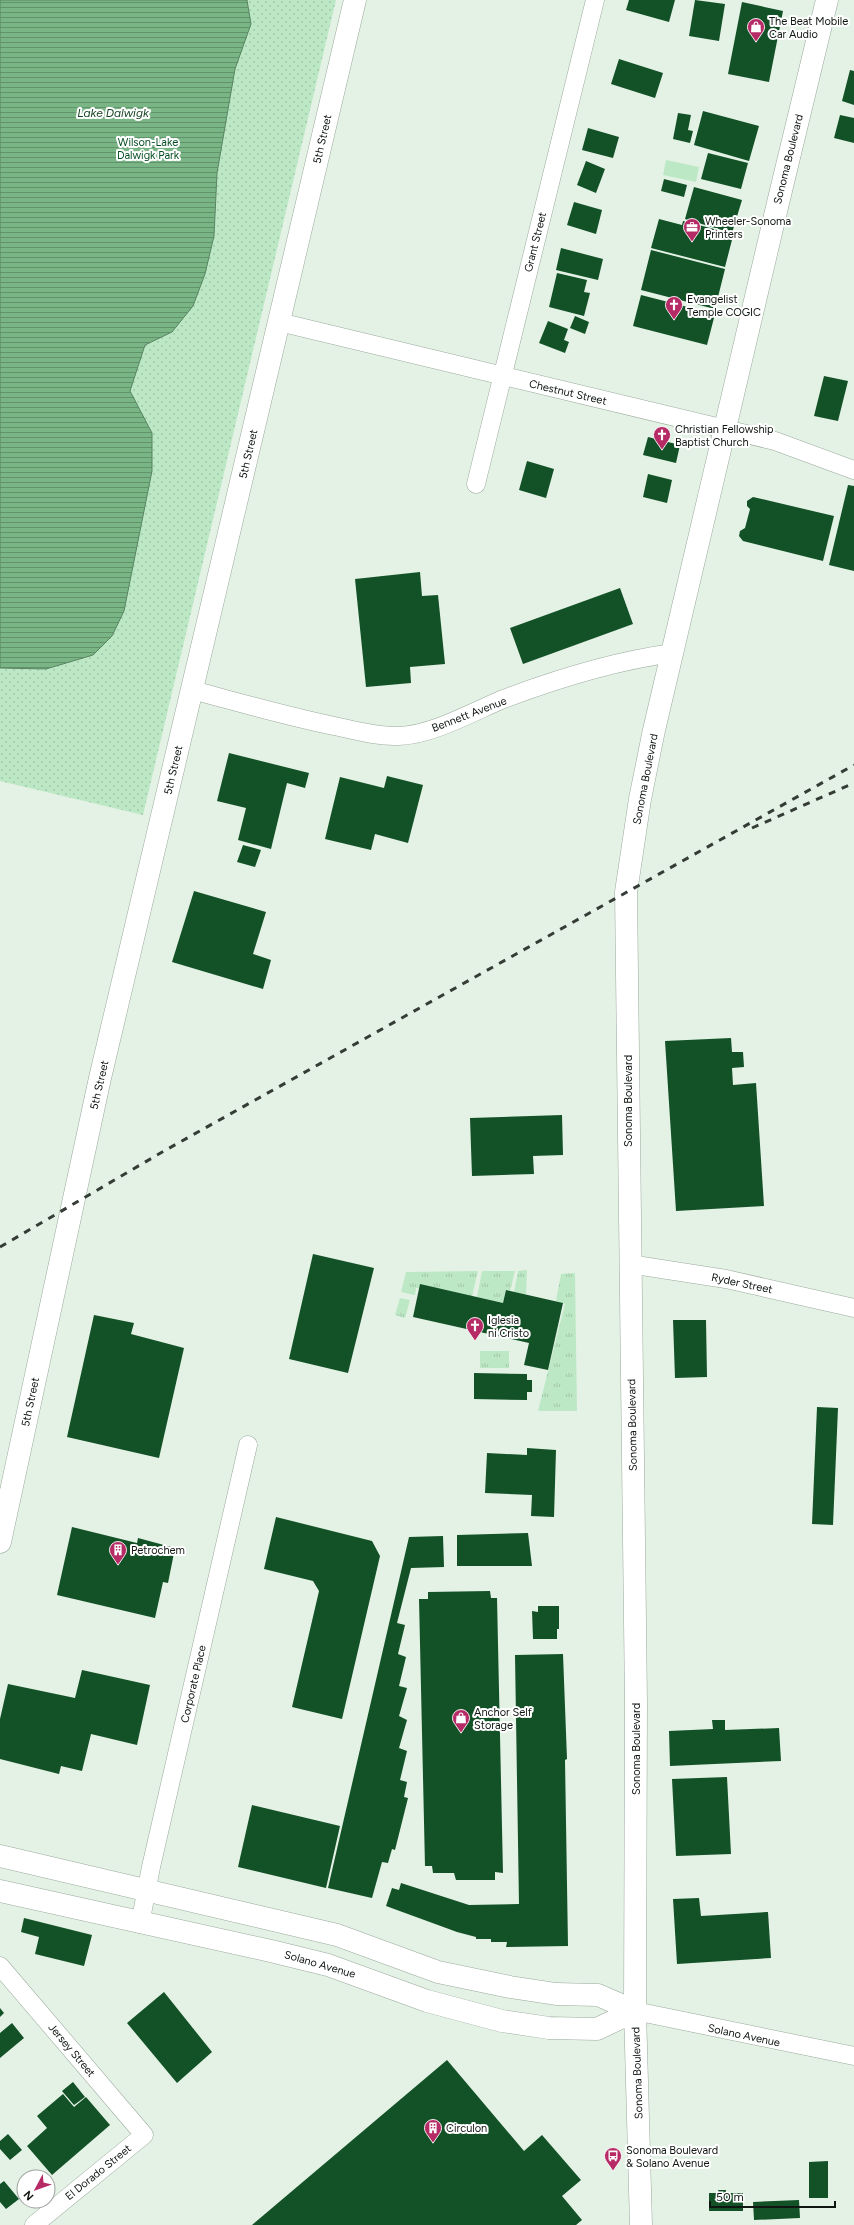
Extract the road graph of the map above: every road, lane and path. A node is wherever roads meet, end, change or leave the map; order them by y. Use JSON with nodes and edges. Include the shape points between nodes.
{"nodes":[{"id":1,"x":355,"y":0,"type":"edge"},
{"id":2,"x":594,"y":0,"type":"edge"},
{"id":3,"x":827,"y":0,"type":"edge"},
{"id":4,"x":279,"y":322,"type":"junction"},
{"id":5,"x":502,"y":376,"type":"junction"},
{"id":6,"x":725,"y":429,"type":"junction"},
{"id":7,"x":854,"y":470,"type":"edge"},
{"id":8,"x":476,"y":484,"type":"dead end"},
{"id":9,"x":673,"y":653,"type":"junction"},
{"id":10,"x":192,"y":690,"type":"junction"},
{"id":11,"x":629,"y":1264,"type":"junction"},
{"id":12,"x":854,"y":1308,"type":"edge"},
{"id":13,"x":248,"y":1445,"type":"dead end"},
{"id":14,"x":6,"y":1488,"type":"edge"},
{"id":15,"x":0,"y":1542,"type":"edge"},
{"id":16,"x":0,"y":1856,"type":"edge"},
{"id":17,"x":146,"y":1889,"type":"junction"},
{"id":18,"x":0,"y":1892,"type":"edge"},
{"id":19,"x":140,"y":1924,"type":"junction"},
{"id":20,"x":0,"y":1966,"type":"edge"},
{"id":21,"x":635,"y":2011,"type":"junction"},
{"id":22,"x":854,"y":2056,"type":"edge"},
{"id":23,"x":144,"y":2135,"type":"joint"},
{"id":24,"x":34,"y":2225,"type":"edge"},
{"id":25,"x":641,"y":2225,"type":"edge"}],
"edges":[{"from":1,"to":4,"type":"main road","name":"5th Street"},
{"from":2,"to":5,"type":"street","name":"Grant Street"},
{"from":3,"to":6,"type":"main road","name":"Sonoma Boulevard"},
{"from":4,"to":5,"type":"street","name":"Chestnut Street"},
{"from":4,"to":10,"type":"main road","name":"5th Street"},
{"from":5,"to":6,"type":"street","name":"Chestnut Street"},
{"from":5,"to":8,"type":"street","name":"Grant Street"},
{"from":6,"to":7,"type":"street","name":"Chestnut Street","via":[[775,441]]},
{"from":6,"to":9,"type":"main road","name":"Sonoma Boulevard"},
{"from":9,"to":10,"type":"street","name":"Bennett Avenue","via":[[607,665],[502,700],[436,728],[399,736],[359,732],[322,724]]},
{"from":9,"to":11,"type":"main road","name":"Sonoma Boulevard","via":[[640,798],[626,892]]},
{"from":10,"to":14,"type":"main road","name":"5th Street"},
{"from":11,"to":12,"type":"street","name":"Ryder Street","via":[[726,1279]]},
{"from":11,"to":21,"type":"main road","name":"Sonoma Boulevard","via":[[636,1702]]},
{"from":13,"to":17,"type":"street","name":"Corporate Place"},
{"from":14,"to":15,"type":"main road","name":"5th Street"},
{"from":16,"to":17,"type":"main road","name":"Solano Avenue"},
{"from":17,"to":19,"type":"street","name":"Corporate Place"},
{"from":17,"to":21,"type":"main road","name":"Solano Avenue","via":[[337,1935],[438,1972],[533,1991],[598,1995]]},
{"from":18,"to":19,"type":"main road","name":"Solano Avenue"},
{"from":19,"to":21,"type":"main road","name":"Solano Avenue","via":[[271,1950],[328,1965],[427,2001],[502,2021],[549,2028],[597,2029]]},
{"from":20,"to":23,"type":"street","name":"Jersey Street"},
{"from":21,"to":22,"type":"street","name":"Solano Avenue"},
{"from":21,"to":25,"type":"main road","name":"Sonoma Boulevard"},
{"from":23,"to":24,"type":"street","name":"El Dorado Street"}]}
